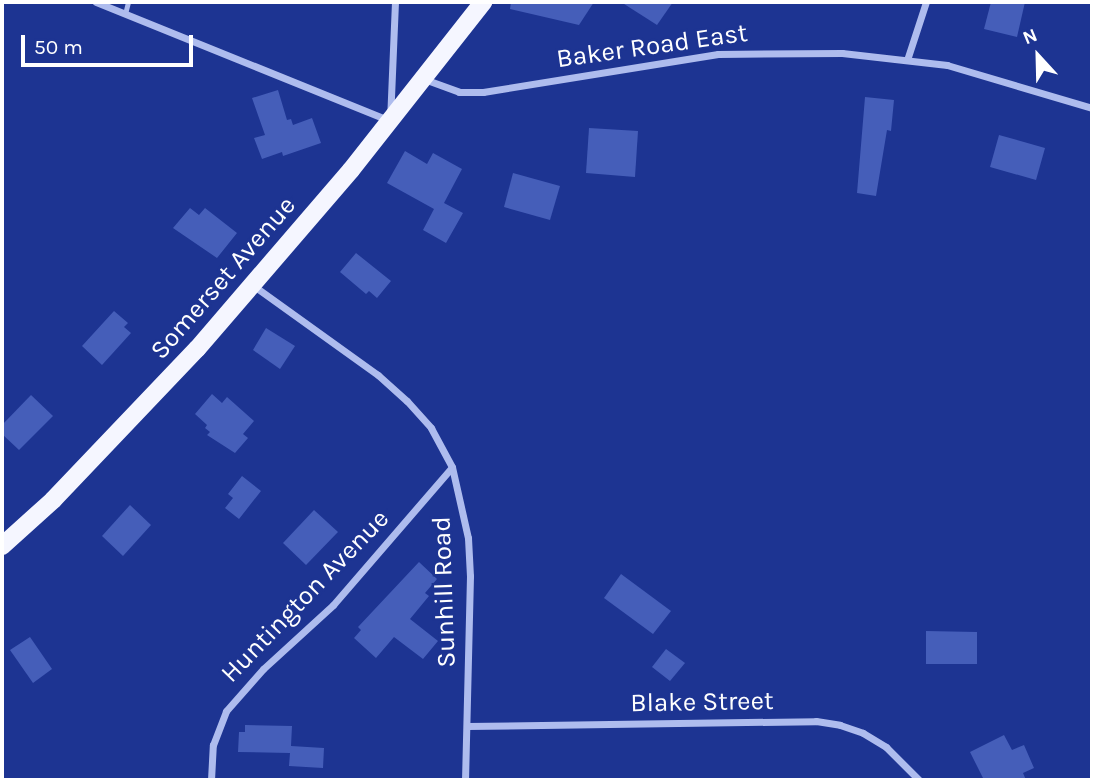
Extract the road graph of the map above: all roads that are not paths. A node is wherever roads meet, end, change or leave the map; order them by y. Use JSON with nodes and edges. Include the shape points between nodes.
{"nodes":[{"id":1,"x":96,"y":2,"type":"edge"},
{"id":2,"x":128,"y":2,"type":"edge"},
{"id":3,"x":395,"y":2,"type":"edge"},
{"id":4,"x":483,"y":2,"type":"edge"},
{"id":5,"x":926,"y":2,"type":"edge"},
{"id":6,"x":125,"y":14,"type":"junction"},
{"id":7,"x":907,"y":60,"type":"junction"},
{"id":8,"x":424,"y":79,"type":"junction"},
{"id":9,"x":1092,"y":108,"type":"edge"},
{"id":10,"x":390,"y":121,"type":"junction"},
{"id":11,"x":253,"y":285,"type":"junction"},
{"id":12,"x":452,"y":467,"type":"junction"},
{"id":13,"x":2,"y":546,"type":"edge"},
{"id":14,"x":467,"y":726,"type":"junction"},
{"id":15,"x":211,"y":780,"type":"edge"},
{"id":16,"x":466,"y":780,"type":"edge"},
{"id":17,"x":919,"y":780,"type":"edge"}],
"edges":[{"from":1,"to":6,"type":"street"},
{"from":2,"to":6,"type":"lane"},
{"from":3,"to":10,"type":"street"},
{"from":4,"to":8,"type":"main road","name":"Somerset Avenue"},
{"from":5,"to":7,"type":"street"},
{"from":6,"to":10,"type":"street"},
{"from":7,"to":8,"type":"street","name":"Baker Road East","via":[[842,53],[718,54],[483,92],[459,92]]},
{"from":7,"to":9,"type":"street","name":"Baker Road East","via":[[982,74]]},
{"from":8,"to":10,"type":"main road","name":"Somerset Avenue"},
{"from":10,"to":11,"type":"main road","name":"Somerset Avenue"},
{"from":11,"to":12,"type":"street","name":"Sunhill Road","via":[[407,401],[431,428]]},
{"from":11,"to":13,"type":"main road","name":"Somerset Avenue","via":[[91,461]]},
{"from":12,"to":14,"type":"street","name":"Sunhill Road","via":[[469,564]]},
{"from":12,"to":15,"type":"street","name":"Huntington Avenue","via":[[333,605],[263,669],[218,725]]},
{"from":14,"to":16,"type":"street","name":"Sunhill Road"},
{"from":14,"to":17,"type":"street","name":"Blake Street","via":[[816,721],[863,733],[886,747]]}]}
